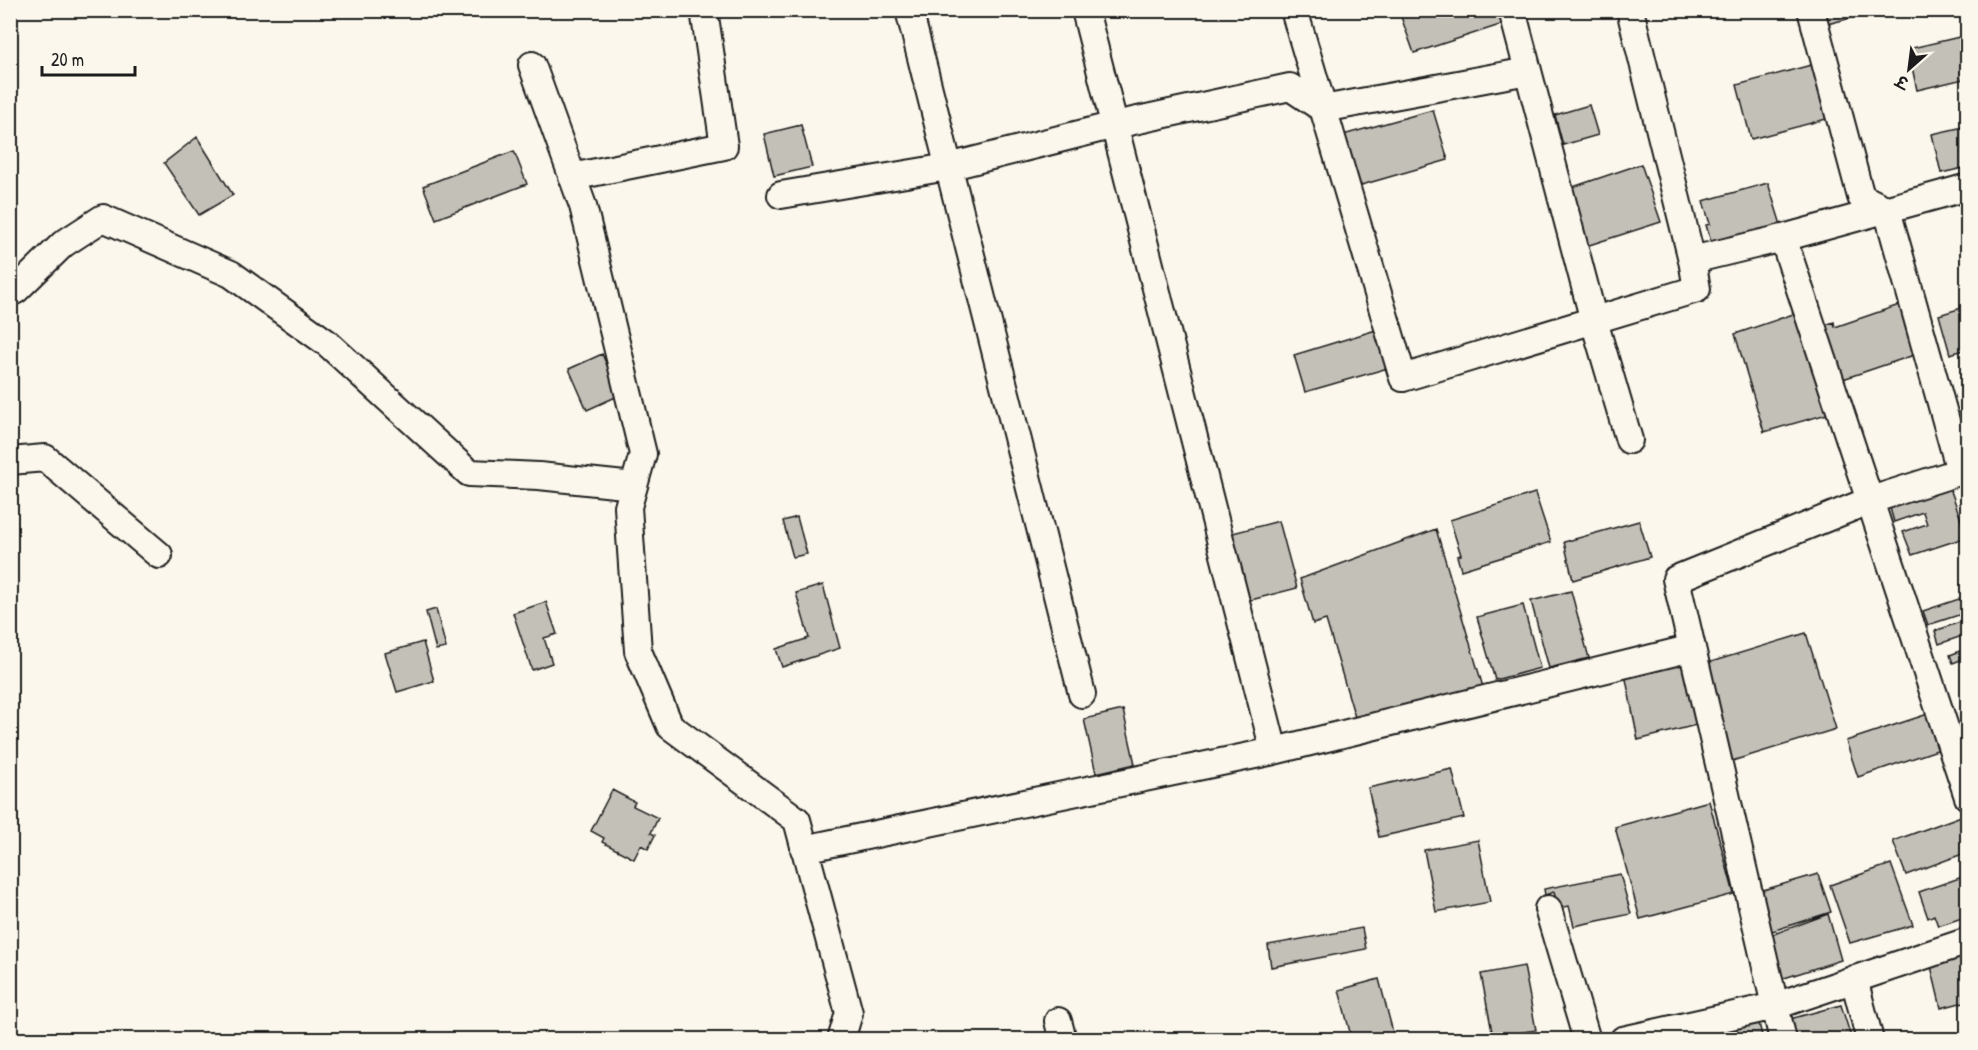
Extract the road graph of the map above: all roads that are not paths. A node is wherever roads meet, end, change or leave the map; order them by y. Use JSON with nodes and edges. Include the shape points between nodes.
{"nodes":[{"id":1,"x":704,"y":10,"type":"edge"},
{"id":2,"x":909,"y":10,"type":"edge"},
{"id":3,"x":1085,"y":10,"type":"edge"},
{"id":4,"x":1294,"y":10,"type":"edge"},
{"id":5,"x":1512,"y":10,"type":"edge"},
{"id":6,"x":1630,"y":10,"type":"edge"},
{"id":7,"x":1810,"y":10,"type":"edge"},
{"id":8,"x":532,"y":65,"type":"dead end"},
{"id":9,"x":1528,"y":71,"type":"junction"},
{"id":10,"x":1323,"y":109,"type":"junction"},
{"id":11,"x":1115,"y":125,"type":"junction"},
{"id":12,"x":948,"y":167,"type":"junction"},
{"id":13,"x":572,"y":177,"type":"junction"},
{"id":14,"x":1968,"y":188,"type":"edge"},
{"id":15,"x":781,"y":195,"type":"dead end"},
{"id":16,"x":1887,"y":210,"type":"junction"},
{"id":17,"x":1783,"y":238,"type":"junction"},
{"id":18,"x":1692,"y":260,"type":"junction"},
{"id":19,"x":10,"y":293,"type":"edge"},
{"id":20,"x":1594,"y":321,"type":"junction"},
{"id":21,"x":1629,"y":440,"type":"dead end"},
{"id":22,"x":10,"y":461,"type":"edge"},
{"id":23,"x":1964,"y":470,"type":"edge"},
{"id":24,"x":634,"y":486,"type":"junction"},
{"id":25,"x":1871,"y":500,"type":"junction"},
{"id":26,"x":159,"y":555,"type":"dead end"},
{"id":27,"x":1692,"y":648,"type":"junction"},
{"id":28,"x":1082,"y":694,"type":"dead end"},
{"id":29,"x":1274,"y":751,"type":"junction"},
{"id":30,"x":1968,"y":797,"type":"edge"},
{"id":31,"x":804,"y":849,"type":"junction"},
{"id":32,"x":1548,"y":909,"type":"dead end"},
{"id":33,"x":1968,"y":941,"type":"edge"},
{"id":34,"x":1854,"y":979,"type":"junction"},
{"id":35,"x":1775,"y":1006,"type":"junction"},
{"id":36,"x":841,"y":1040,"type":"edge"},
{"id":37,"x":1587,"y":1040,"type":"edge"},
{"id":38,"x":1623,"y":1040,"type":"edge"},
{"id":39,"x":1783,"y":1040,"type":"edge"},
{"id":40,"x":1870,"y":1040,"type":"edge"}],
"edges":[{"from":1,"to":13,"type":"street","via":[[724,146]]},
{"from":2,"to":12,"type":"street"},
{"from":3,"to":11,"type":"street"},
{"from":4,"to":10,"type":"street"},
{"from":5,"to":9,"type":"street"},
{"from":6,"to":18,"type":"street"},
{"from":7,"to":16,"type":"street","via":[[1861,197]]},
{"from":8,"to":13,"type":"street"},
{"from":9,"to":10,"type":"street"},
{"from":9,"to":20,"type":"street"},
{"from":10,"to":11,"type":"street","via":[[1290,87]]},
{"from":10,"to":20,"type":"street","via":[[1404,378]]},
{"from":11,"to":12,"type":"street"},
{"from":11,"to":29,"type":"street"},
{"from":12,"to":15,"type":"street"},
{"from":12,"to":28,"type":"street"},
{"from":13,"to":24,"type":"street","via":[[583,206],[643,454]]},
{"from":14,"to":16,"type":"street"},
{"from":16,"to":17,"type":"street"},
{"from":16,"to":23,"type":"street"},
{"from":17,"to":18,"type":"street"},
{"from":17,"to":25,"type":"street"},
{"from":18,"to":20,"type":"street","via":[[1697,289]]},
{"from":19,"to":24,"type":"street","via":[[63,244],[103,218],[231,274],[327,343],[469,473]]},
{"from":20,"to":21,"type":"street"},
{"from":22,"to":26,"type":"street","via":[[45,458]]},
{"from":23,"to":25,"type":"street"},
{"from":24,"to":31,"type":"street","via":[[628,507],[638,651],[670,726],[796,820]]},
{"from":25,"to":27,"type":"street","via":[[1676,579]]},
{"from":25,"to":30,"type":"street"},
{"from":27,"to":29,"type":"street"},
{"from":27,"to":35,"type":"street"},
{"from":29,"to":31,"type":"street"},
{"from":31,"to":36,"type":"street","via":[[849,1013]]},
{"from":32,"to":37,"type":"street"},
{"from":33,"to":34,"type":"street"},
{"from":34,"to":35,"type":"street"},
{"from":34,"to":40,"type":"street"},
{"from":35,"to":38,"type":"street"},
{"from":35,"to":39,"type":"street"}]}
